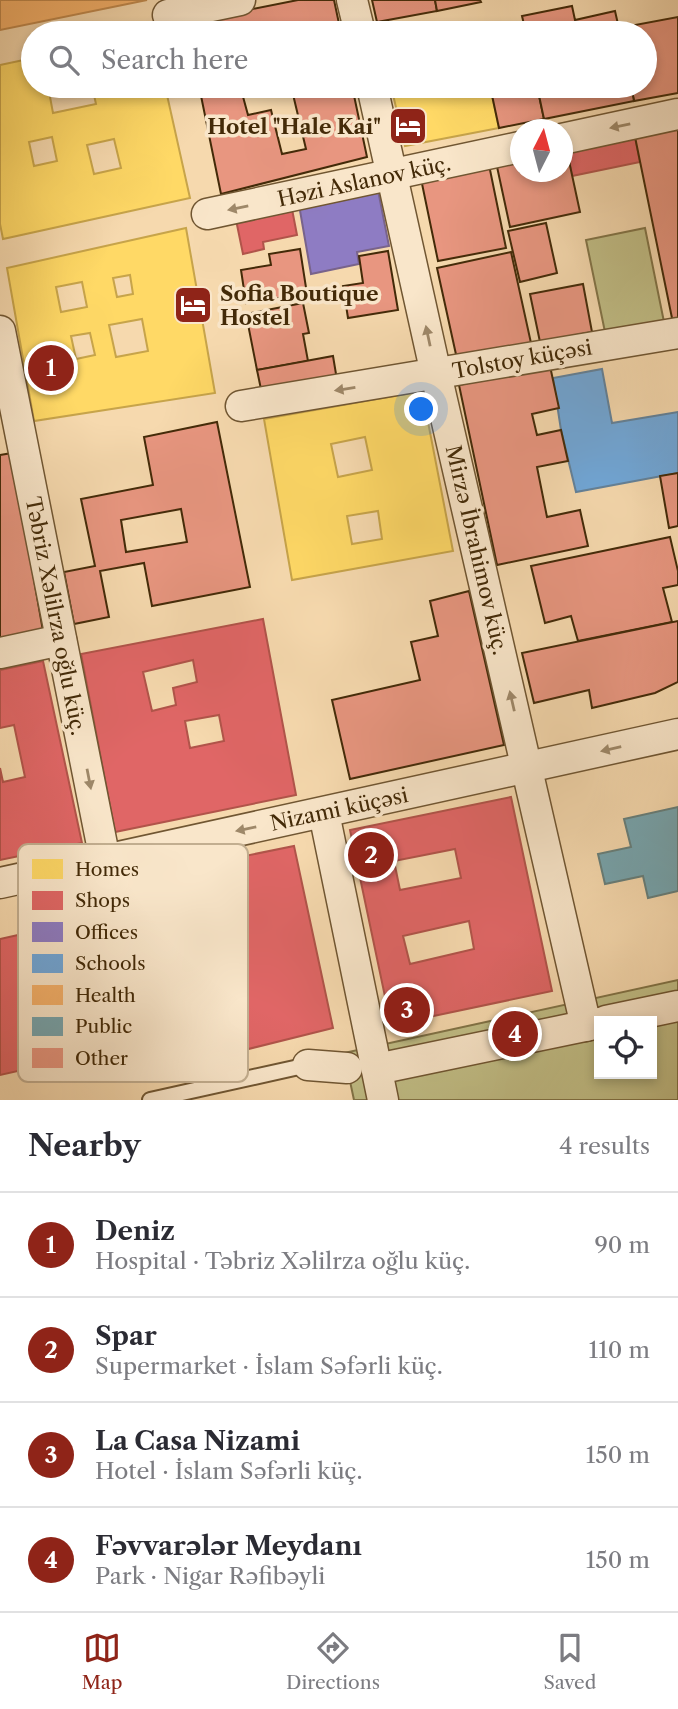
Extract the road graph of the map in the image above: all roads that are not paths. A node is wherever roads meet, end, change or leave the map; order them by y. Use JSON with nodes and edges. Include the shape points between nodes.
{"nodes":[{"id":1,"x":240,"y":0,"type":"edge"},
{"id":2,"x":352,"y":0,"type":"edge"},
{"id":3,"x":169,"y":15,"type":"dead end"},
{"id":4,"x":357,"y":21,"type":"edge"},
{"id":5,"x":375,"y":98,"type":"edge"},
{"id":6,"x":678,"y":114,"type":"edge"},
{"id":7,"x":573,"y":136,"type":"edge"},
{"id":8,"x":510,"y":150,"type":"edge"},
{"id":9,"x":393,"y":175,"type":"junction"},
{"id":10,"x":208,"y":214,"type":"dead end"},
{"id":11,"x":0,"y":331,"type":"edge"},
{"id":12,"x":678,"y":333,"type":"edge"},
{"id":13,"x":436,"y":374,"type":"junction"},
{"id":14,"x":241,"y":406,"type":"dead end"},
{"id":15,"x":11,"y":442,"type":"edge"},
{"id":16,"x":61,"y":640,"type":"junction"},
{"id":17,"x":0,"y":653,"type":"edge"},
{"id":18,"x":678,"y":734,"type":"edge"},
{"id":19,"x":527,"y":768,"type":"junction"},
{"id":20,"x":324,"y":813,"type":"junction"},
{"id":21,"x":102,"y":844,"type":"edge"},
{"id":22,"x":180,"y":844,"type":"edge"},
{"id":23,"x":18,"y":879,"type":"edge"},
{"id":24,"x":0,"y":883,"type":"edge"},
{"id":25,"x":678,"y":1006,"type":"edge"},
{"id":26,"x":595,"y":1016,"type":"edge"},
{"id":27,"x":630,"y":1016,"type":"edge"},
{"id":28,"x":594,"y":1024,"type":"edge"},
{"id":29,"x":308,"y":1065,"type":"joint"},
{"id":30,"x":347,"y":1068,"type":"dead end"},
{"id":31,"x":377,"y":1069,"type":"junction"},
{"id":32,"x":248,"y":1078,"type":"edge"},
{"id":33,"x":231,"y":1082,"type":"edge"},
{"id":34,"x":150,"y":1100,"type":"edge"},
{"id":35,"x":383,"y":1100,"type":"edge"}],
"edges":[{"from":1,"to":3,"type":"street"},
{"from":2,"to":4,"type":"street"},
{"from":5,"to":9,"type":"street","name":"Mirzə İbrahimov küç."},
{"from":6,"to":7,"type":"street","one_way":true},
{"from":8,"to":9,"type":"street","name":"Həzi Aslanov küç."},
{"from":9,"to":10,"type":"street","name":"Həzi Aslanov küç.","one_way":true},
{"from":13,"to":9,"type":"street","name":"Mirzə İbrahimov küç.","one_way":true},
{"from":11,"to":15,"type":"street","name":"Təbriz Xəlilrza oğlu küç."},
{"from":12,"to":13,"type":"street","name":"Tolstoy küçəsi"},
{"from":13,"to":14,"type":"street","name":"Tolstoy küçəsi","one_way":true},
{"from":19,"to":13,"type":"street","name":"Mirzə İbrahimov küç.","one_way":true},
{"from":15,"to":16,"type":"street","name":"Təbriz Xəlilrza oğlu küç."},
{"from":16,"to":17,"type":"street"},
{"from":16,"to":21,"type":"street","name":"Təbriz Xəlilrza oğlu küç.","one_way":true},
{"from":18,"to":19,"type":"street","name":"Nizami küçəsi","one_way":true},
{"from":19,"to":20,"type":"street","name":"Nizami küçəsi"},
{"from":19,"to":26,"type":"street","name":"Mirzə İbrahimov küç."},
{"from":20,"to":22,"type":"street","name":"Nizami küçəsi","one_way":true},
{"from":20,"to":31,"type":"street"},
{"from":23,"to":24,"type":"street","name":"Nizami küçəsi"},
{"from":25,"to":27,"type":"street"},
{"from":28,"to":31,"type":"street"},
{"from":29,"to":30,"type":"street"},
{"from":29,"to":32,"type":"lane"},
{"from":31,"to":35,"type":"street"},
{"from":33,"to":34,"type":"lane"}]}
